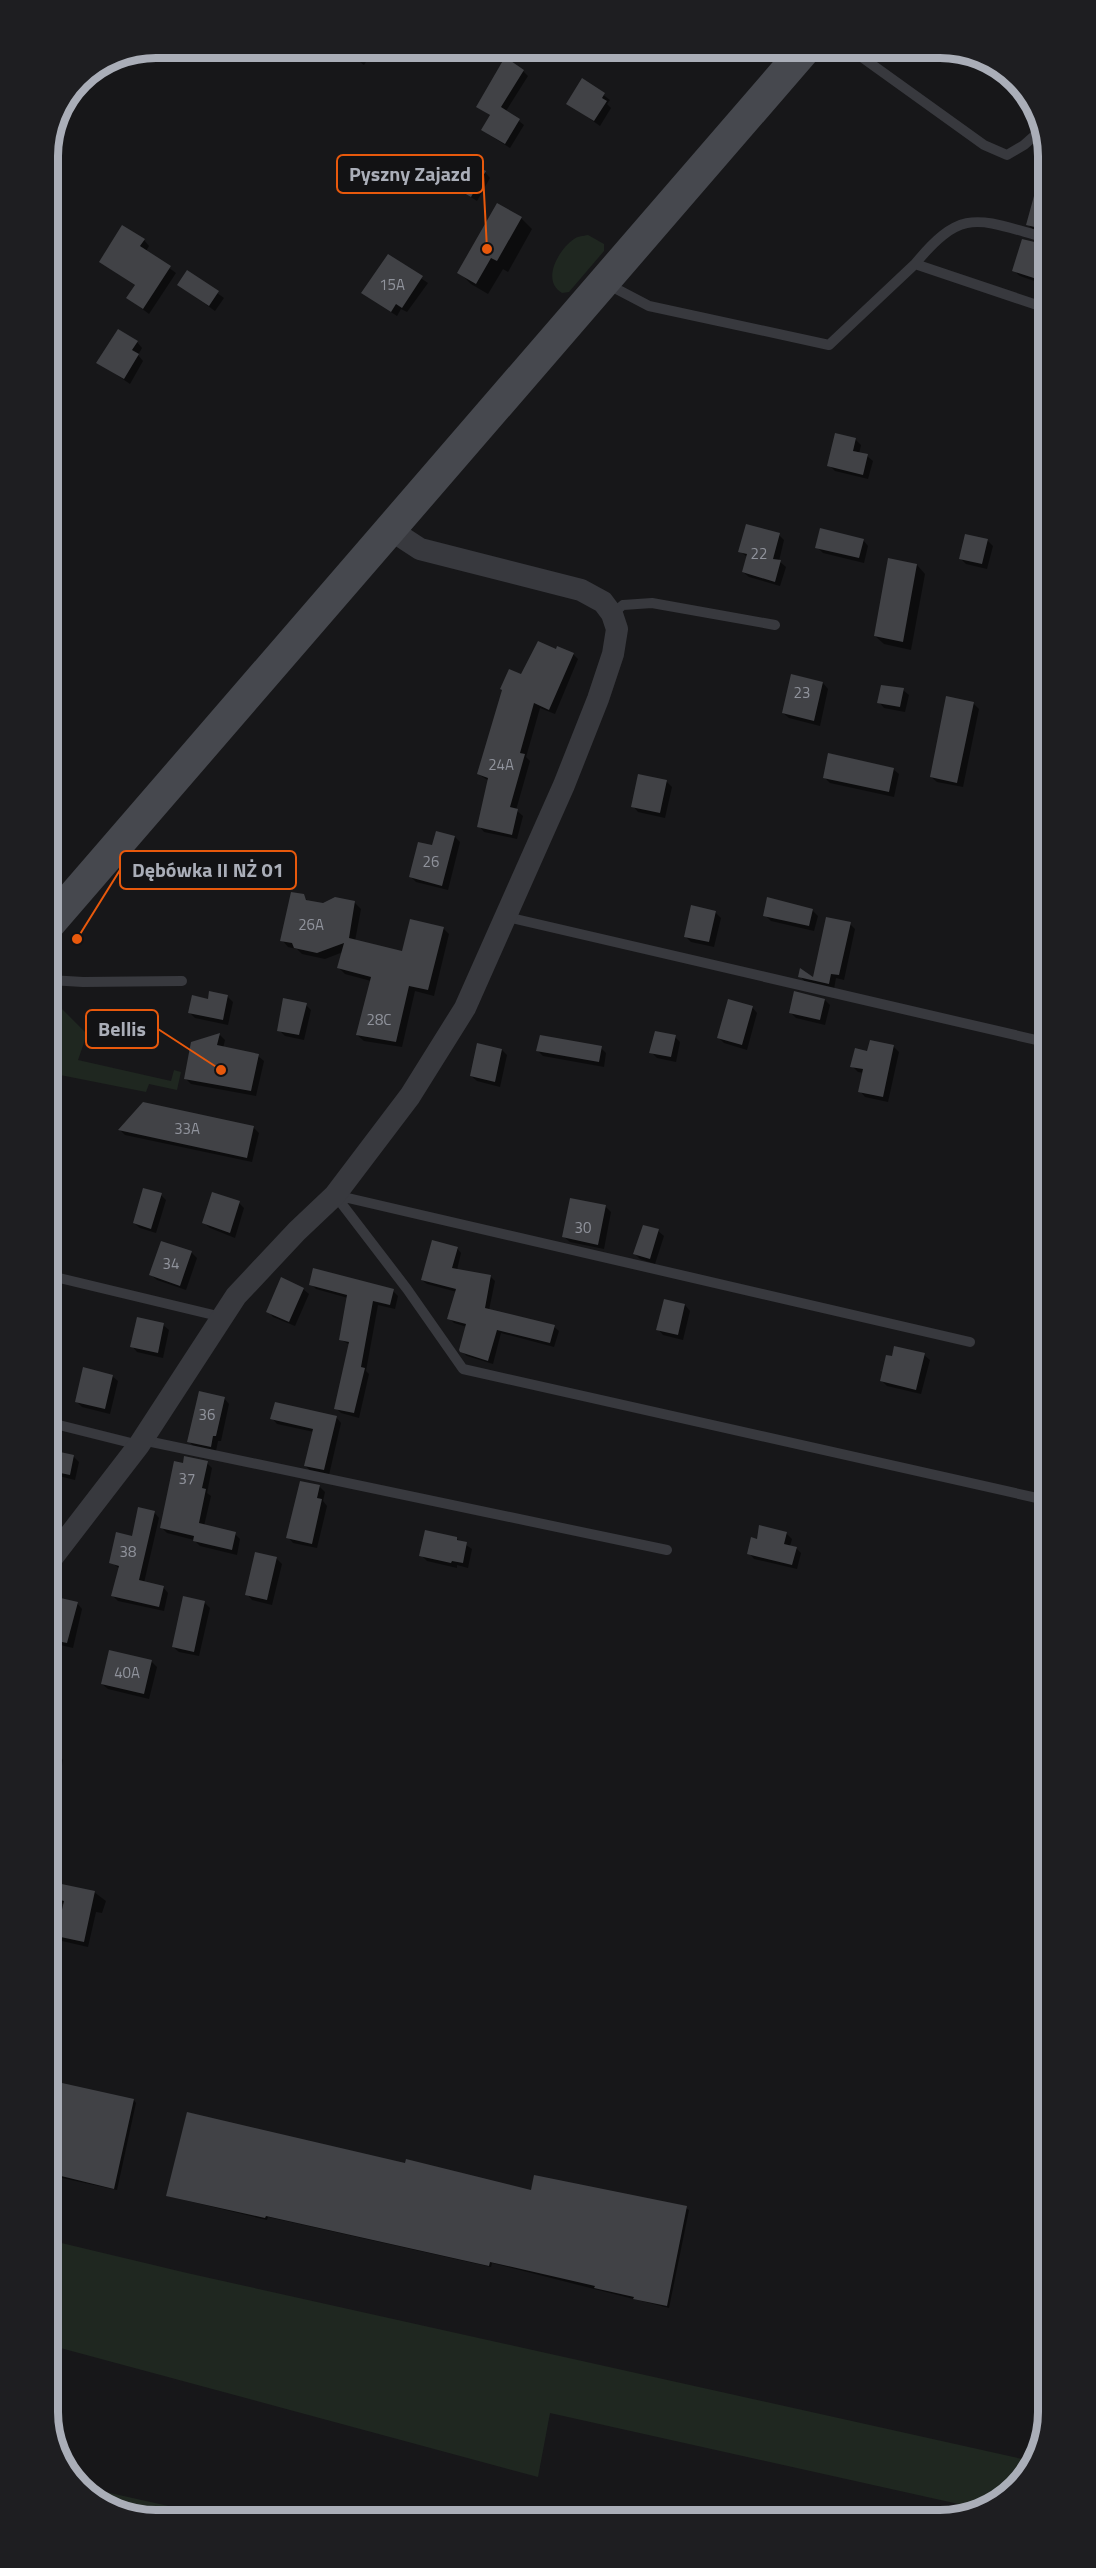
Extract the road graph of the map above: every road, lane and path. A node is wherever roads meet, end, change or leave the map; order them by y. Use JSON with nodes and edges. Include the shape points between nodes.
{"nodes":[{"id":1,"x":797,"y":59,"type":"edge"},
{"id":2,"x":864,"y":59,"type":"edge"},
{"id":3,"x":1035,"y":135,"type":"edge"},
{"id":4,"x":1038,"y":236,"type":"edge"},
{"id":5,"x":915,"y":264,"type":"junction"},
{"id":6,"x":604,"y":283,"type":"junction"},
{"id":7,"x":1038,"y":305,"type":"edge"},
{"id":8,"x":390,"y":530,"type":"junction"},
{"id":9,"x":612,"y":614,"type":"junction"},
{"id":10,"x":775,"y":625,"type":"dead end"},
{"id":11,"x":59,"y":913,"type":"edge"},
{"id":12,"x":507,"y":917,"type":"junction"},
{"id":13,"x":59,"y":981,"type":"edge"},
{"id":14,"x":182,"y":981,"type":"dead end"},
{"id":15,"x":1038,"y":1040,"type":"edge"},
{"id":16,"x":335,"y":1195,"type":"junction"},
{"id":17,"x":59,"y":1278,"type":"edge"},
{"id":18,"x":222,"y":1317,"type":"junction"},
{"id":19,"x":970,"y":1342,"type":"dead end"},
{"id":20,"x":58,"y":1425,"type":"edge"},
{"id":21,"x":141,"y":1443,"type":"junction"},
{"id":22,"x":1038,"y":1498,"type":"edge"},
{"id":23,"x":58,"y":1550,"type":"edge"},
{"id":24,"x":668,"y":1550,"type":"dead end"}],
"edges":[{"from":1,"to":6,"type":"street"},
{"from":2,"to":3,"type":"lane","via":[[984,145],[1007,156]]},
{"from":4,"to":5,"type":"lane","via":[[988,221],[959,223],[932,243]]},
{"from":5,"to":6,"type":"lane","via":[[829,345],[649,306]]},
{"from":5,"to":7,"type":"lane"},
{"from":6,"to":8,"type":"street"},
{"from":8,"to":9,"type":"street","via":[[420,549],[581,590],[603,602]]},
{"from":8,"to":11,"type":"street"},
{"from":9,"to":10,"type":"lane","via":[[623,604],[652,603]]},
{"from":9,"to":12,"type":"street","via":[[617,629],[613,654],[598,699]]},
{"from":12,"to":15,"type":"lane"},
{"from":12,"to":16,"type":"street","via":[[465,1008],[410,1096]]},
{"from":13,"to":14,"type":"lane"},
{"from":16,"to":18,"type":"street","via":[[236,1296]]},
{"from":16,"to":19,"type":"lane"},
{"from":16,"to":22,"type":"lane","via":[[462,1369]]},
{"from":17,"to":18,"type":"lane"},
{"from":18,"to":21,"type":"street"},
{"from":20,"to":21,"type":"lane"},
{"from":21,"to":23,"type":"street"},
{"from":21,"to":24,"type":"lane"}]}
